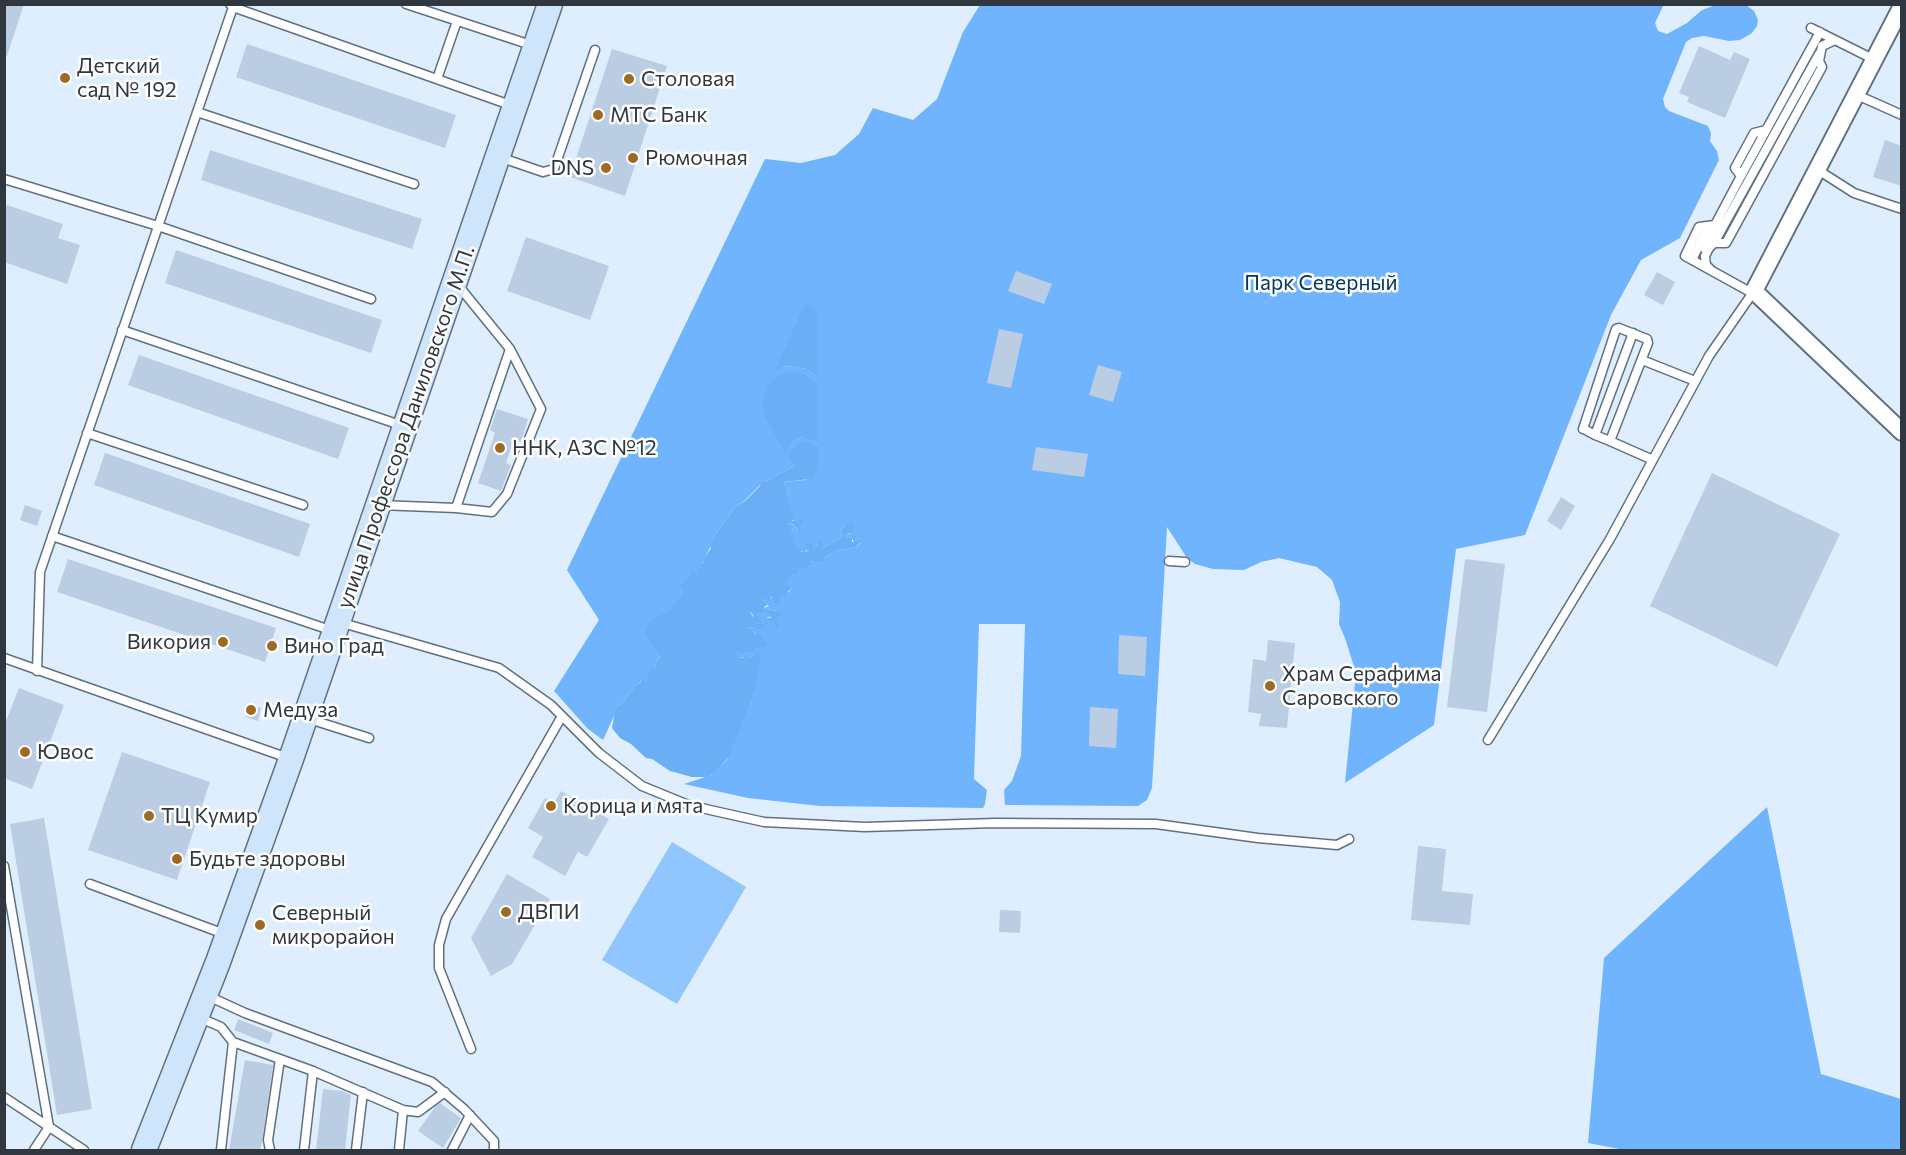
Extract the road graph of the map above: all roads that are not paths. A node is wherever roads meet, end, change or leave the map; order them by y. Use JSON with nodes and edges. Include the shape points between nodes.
{"nodes":[{"id":1,"x":406,"y":4,"type":"edge"},
{"id":2,"x":550,"y":4,"type":"edge"},
{"id":3,"x":232,"y":6,"type":"edge"},
{"id":4,"x":1902,"y":6,"type":"edge"},
{"id":5,"x":457,"y":21,"type":"junction"},
{"id":6,"x":1811,"y":28,"type":"dead end"},
{"id":7,"x":1827,"y":36,"type":"junction"},
{"id":8,"x":536,"y":46,"type":"junction"},
{"id":9,"x":595,"y":50,"type":"dead end"},
{"id":10,"x":1875,"y":60,"type":"junction"},
{"id":11,"x":436,"y":79,"type":"junction"},
{"id":12,"x":1857,"y":95,"type":"junction"},
{"id":13,"x":516,"y":107,"type":"junction"},
{"id":14,"x":197,"y":112,"type":"junction"},
{"id":15,"x":1902,"y":115,"type":"edge"},
{"id":16,"x":499,"y":157,"type":"junction"},
{"id":17,"x":1818,"y":170,"type":"junction"},
{"id":18,"x":4,"y":179,"type":"edge"},
{"id":19,"x":414,"y":184,"type":"dead end"},
{"id":20,"x":1902,"y":209,"type":"edge"},
{"id":21,"x":158,"y":226,"type":"junction"},
{"id":22,"x":1711,"y":270,"type":"junction"},
{"id":23,"x":456,"y":283,"type":"junction"},
{"id":24,"x":1753,"y":292,"type":"junction"},
{"id":25,"x":371,"y":299,"type":"dead end"},
{"id":26,"x":122,"y":330,"type":"junction"},
{"id":27,"x":1633,"y":333,"type":"junction"},
{"id":28,"x":510,"y":350,"type":"junction"},
{"id":29,"x":1642,"y":360,"type":"junction"},
{"id":30,"x":1695,"y":381,"type":"junction"},
{"id":31,"x":406,"y":428,"type":"junction"},
{"id":32,"x":1902,"y":432,"type":"edge"},
{"id":33,"x":87,"y":433,"type":"junction"},
{"id":34,"x":1596,"y":435,"type":"junction"},
{"id":35,"x":1610,"y":441,"type":"junction"},
{"id":36,"x":1653,"y":460,"type":"junction"},
{"id":37,"x":303,"y":505,"type":"dead end"},
{"id":38,"x":379,"y":505,"type":"junction"},
{"id":39,"x":456,"y":508,"type":"junction"},
{"id":40,"x":52,"y":536,"type":"junction"},
{"id":41,"x":1169,"y":561,"type":"dead end"},
{"id":42,"x":1185,"y":562,"type":"dead end"},
{"id":43,"x":337,"y":627,"type":"junction"},
{"id":44,"x":4,"y":658,"type":"edge"},
{"id":45,"x":37,"y":671,"type":"junction"},
{"id":46,"x":562,"y":716,"type":"junction"},
{"id":47,"x":306,"y":718,"type":"junction"},
{"id":48,"x":369,"y":738,"type":"dead end"},
{"id":49,"x":1488,"y":740,"type":"dead end"},
{"id":50,"x":291,"y":759,"type":"junction"},
{"id":51,"x":1349,"y":839,"type":"dead end"},
{"id":52,"x":4,"y":866,"type":"edge"},
{"id":53,"x":90,"y":884,"type":"dead end"},
{"id":54,"x":227,"y":935,"type":"junction"},
{"id":55,"x":205,"y":994,"type":"junction"},
{"id":56,"x":196,"y":1017,"type":"junction"},
{"id":57,"x":233,"y":1042,"type":"junction"},
{"id":58,"x":471,"y":1049,"type":"dead end"},
{"id":59,"x":280,"y":1059,"type":"junction"},
{"id":60,"x":313,"y":1071,"type":"junction"},
{"id":61,"x":363,"y":1092,"type":"junction"},
{"id":62,"x":445,"y":1092,"type":"junction"},
{"id":63,"x":4,"y":1097,"type":"edge"},
{"id":64,"x":403,"y":1110,"type":"junction"},
{"id":65,"x":470,"y":1115,"type":"junction"},
{"id":66,"x":49,"y":1127,"type":"junction"},
{"id":67,"x":34,"y":1150,"type":"edge"},
{"id":68,"x":84,"y":1150,"type":"edge"},
{"id":69,"x":144,"y":1150,"type":"edge"},
{"id":70,"x":221,"y":1150,"type":"edge"},
{"id":71,"x":270,"y":1150,"type":"edge"},
{"id":72,"x":304,"y":1150,"type":"edge"},
{"id":73,"x":356,"y":1150,"type":"edge"},
{"id":74,"x":399,"y":1150,"type":"edge"},
{"id":75,"x":452,"y":1150,"type":"edge"},
{"id":76,"x":494,"y":1150,"type":"edge"}],
"edges":[{"from":1,"to":5,"type":"lane"},
{"from":2,"to":8,"type":"main road","name":"улица Профессора Даниловского М.П."},
{"from":3,"to":11,"type":"lane"},
{"from":3,"to":14,"type":"lane"},
{"from":4,"to":10,"type":"street"},
{"from":5,"to":8,"type":"lane"},
{"from":5,"to":11,"type":"lane"},
{"from":6,"to":7,"type":"lane"},
{"from":7,"to":10,"type":"lane"},
{"from":7,"to":22,"type":"lane","via":[[1828,42],[1819,53],[1822,67],[1726,243],[1714,243],[1705,256]]},
{"from":7,"to":22,"type":"lane","via":[[1803,64],[1711,226],[1695,262]]},
{"from":8,"to":13,"type":"main road","name":"улица Профессора Даниловского М.П."},
{"from":9,"to":16,"type":"lane","via":[[554,169],[543,172]]},
{"from":10,"to":12,"type":"street"},
{"from":11,"to":13,"type":"lane"},
{"from":12,"to":15,"type":"lane"},
{"from":12,"to":17,"type":"street"},
{"from":13,"to":16,"type":"main road","name":"улица Профессора Даниловского М.П."},
{"from":14,"to":19,"type":"lane"},
{"from":14,"to":21,"type":"lane"},
{"from":16,"to":23,"type":"main road","name":"улица Профессора Даниловского М.П."},
{"from":17,"to":20,"type":"lane","via":[[1854,193]]},
{"from":17,"to":24,"type":"street"},
{"from":18,"to":21,"type":"lane"},
{"from":21,"to":25,"type":"lane"},
{"from":21,"to":26,"type":"lane"},
{"from":22,"to":24,"type":"lane"},
{"from":23,"to":28,"type":"lane"},
{"from":23,"to":31,"type":"main road","name":"улица Профессора Даниловского М.П."},
{"from":24,"to":30,"type":"lane"},
{"from":24,"to":32,"type":"street"},
{"from":26,"to":31,"type":"lane"},
{"from":26,"to":33,"type":"lane"},
{"from":27,"to":29,"type":"lane","via":[[1648,340]]},
{"from":27,"to":34,"type":"lane"},
{"from":27,"to":34,"type":"lane","via":[[1616,329],[1583,428]]},
{"from":28,"to":39,"type":"lane"},
{"from":28,"to":39,"type":"lane","via":[[541,409],[507,494],[492,512]]},
{"from":29,"to":30,"type":"lane"},
{"from":29,"to":35,"type":"lane"},
{"from":30,"to":36,"type":"lane"},
{"from":31,"to":38,"type":"main road","name":"улица Профессора Даниловского М.П."},
{"from":33,"to":37,"type":"lane"},
{"from":33,"to":40,"type":"lane"},
{"from":34,"to":35,"type":"lane"},
{"from":35,"to":36,"type":"lane"},
{"from":36,"to":49,"type":"lane"},
{"from":38,"to":39,"type":"lane"},
{"from":38,"to":43,"type":"main road","name":"улица Профессора Даниловского М.П."},
{"from":40,"to":43,"type":"lane"},
{"from":40,"to":45,"type":"lane","via":[[40,572]]},
{"from":41,"to":42,"type":"lane"},
{"from":43,"to":46,"type":"lane","via":[[499,668]]},
{"from":43,"to":47,"type":"main road","name":"улица Профессора Даниловского М.П."},
{"from":44,"to":45,"type":"lane"},
{"from":45,"to":50,"type":"lane"},
{"from":46,"to":51,"type":"lane","via":[[599,753],[642,786],[686,804],[764,822],[865,828],[1005,823],[1156,824],[1337,845]]},
{"from":46,"to":58,"type":"lane","via":[[446,919],[439,945],[440,968]]},
{"from":47,"to":48,"type":"lane"},
{"from":47,"to":50,"type":"main road","name":"улица Профессора Даниловского М.П."},
{"from":50,"to":54,"type":"main road","name":"улица Профессора Даниловского М.П."},
{"from":52,"to":66,"type":"lane"},
{"from":53,"to":54,"type":"lane"},
{"from":54,"to":55,"type":"main road","name":"улица Профессора Даниловского М.П."},
{"from":55,"to":56,"type":"main road","name":"улица Профессора Даниловского М.П."},
{"from":55,"to":62,"type":"lane","via":[[245,1013],[432,1082]]},
{"from":56,"to":57,"type":"lane","via":[[221,1027]]},
{"from":56,"to":69,"type":"main road","name":"улица Профессора Даниловского М.П."},
{"from":57,"to":59,"type":"lane"},
{"from":57,"to":70,"type":"lane"},
{"from":59,"to":60,"type":"lane"},
{"from":59,"to":71,"type":"lane","via":[[268,1140]]},
{"from":60,"to":61,"type":"lane"},
{"from":60,"to":72,"type":"lane"},
{"from":61,"to":64,"type":"lane"},
{"from":61,"to":73,"type":"lane"},
{"from":62,"to":64,"type":"lane","via":[[418,1112]]},
{"from":62,"to":65,"type":"lane"},
{"from":63,"to":66,"type":"lane"},
{"from":64,"to":74,"type":"lane"},
{"from":65,"to":75,"type":"lane"},
{"from":65,"to":76,"type":"lane","via":[[494,1141]]},
{"from":66,"to":67,"type":"lane"},
{"from":66,"to":68,"type":"lane"}]}
